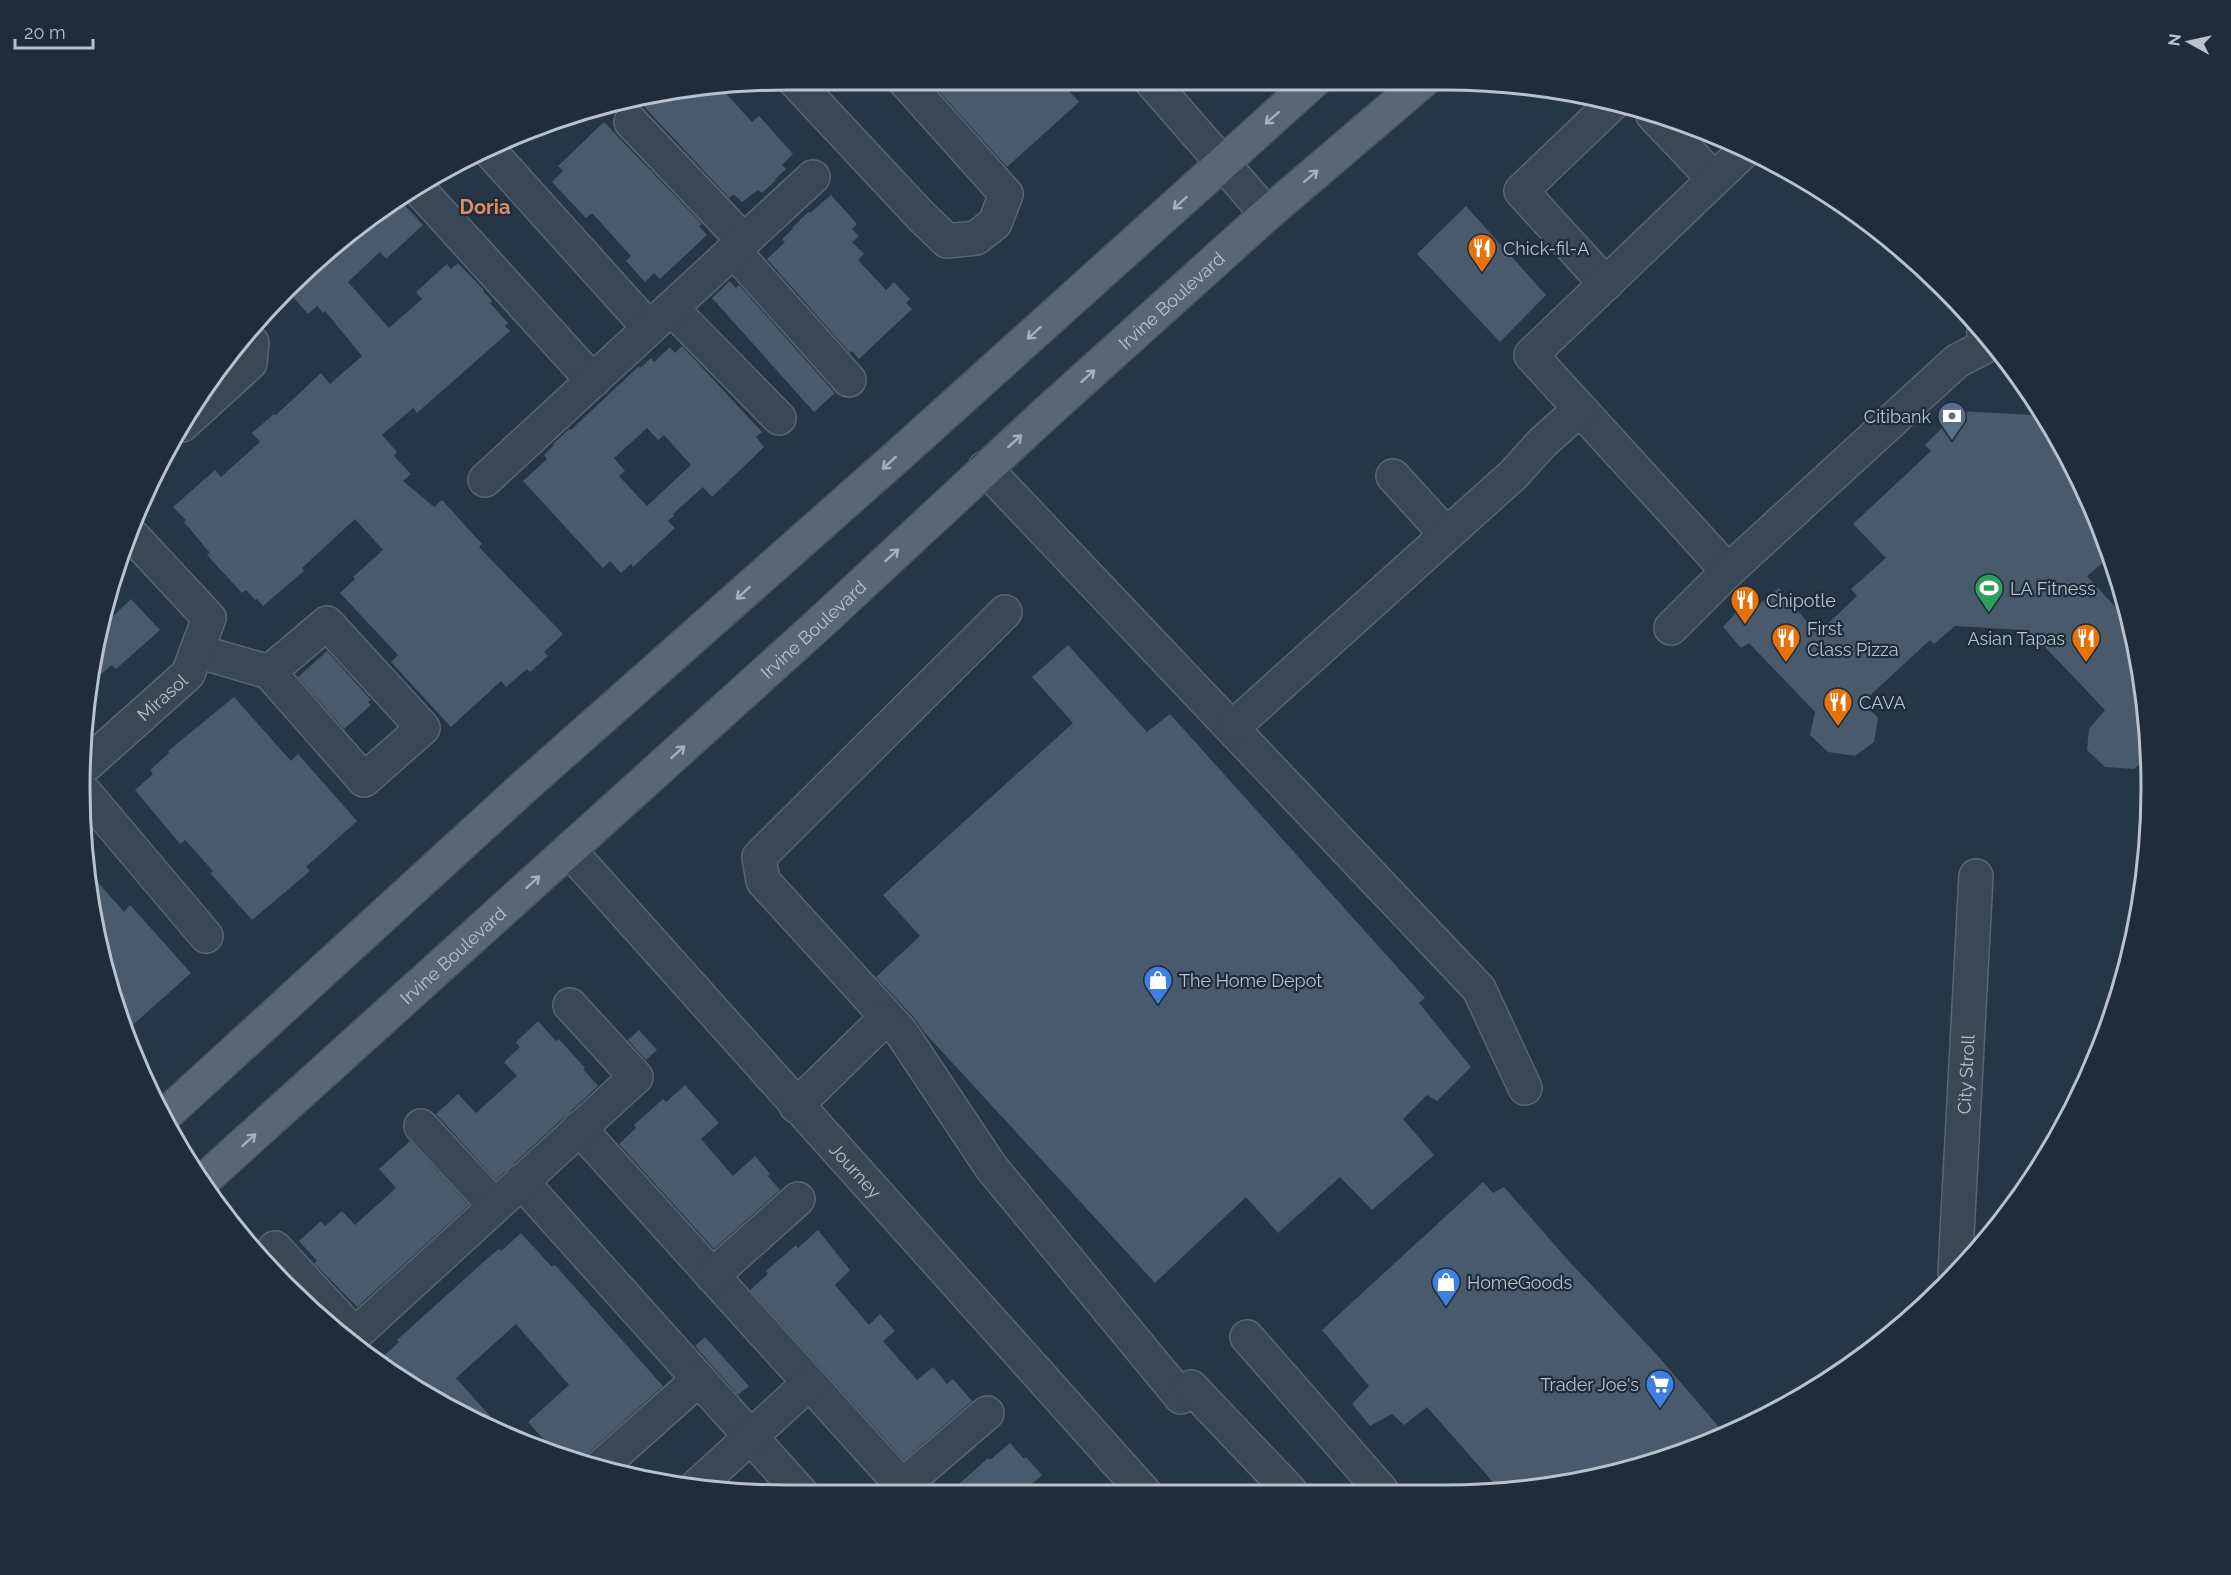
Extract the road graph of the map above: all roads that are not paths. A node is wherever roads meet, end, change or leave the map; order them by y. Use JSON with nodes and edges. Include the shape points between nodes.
{"nodes":[{"id":1,"x":803,"y":90,"type":"edge"},
{"id":2,"x":913,"y":90,"type":"edge"},
{"id":3,"x":1159,"y":90,"type":"edge"},
{"id":4,"x":1305,"y":90,"type":"edge"},
{"id":5,"x":1412,"y":90,"type":"edge"},
{"id":6,"x":1606,"y":110,"type":"edge"},
{"id":7,"x":631,"y":122,"type":"dead end"},
{"id":8,"x":1663,"y":126,"type":"edge"},
{"id":9,"x":494,"y":155,"type":"edge"},
{"id":10,"x":1739,"y":156,"type":"edge"},
{"id":11,"x":1223,"y":164,"type":"junction"},
{"id":12,"x":813,"y":177,"type":"dead end"},
{"id":13,"x":1714,"y":179,"type":"junction"},
{"id":14,"x":423,"y":193,"type":"edge"},
{"id":15,"x":1267,"y":214,"type":"junction"},
{"id":16,"x":739,"y":245,"type":"junction"},
{"id":17,"x":1606,"y":284,"type":"junction"},
{"id":18,"x":660,"y":318,"type":"junction"},
{"id":19,"x":251,"y":342,"type":"edge"},
{"id":20,"x":1984,"y":347,"type":"edge"},
{"id":21,"x":849,"y":380,"type":"dead end"},
{"id":22,"x":593,"y":381,"type":"junction"},
{"id":23,"x":206,"y":403,"type":"edge"},
{"id":24,"x":1580,"y":409,"type":"junction"},
{"id":25,"x":779,"y":418,"type":"dead end"},
{"id":26,"x":985,"y":468,"type":"junction"},
{"id":27,"x":1393,"y":476,"type":"dead end"},
{"id":28,"x":485,"y":480,"type":"dead end"},
{"id":29,"x":1446,"y":534,"type":"junction"},
{"id":30,"x":136,"y":539,"type":"edge"},
{"id":31,"x":1728,"y":571,"type":"junction"},
{"id":32,"x":1005,"y":612,"type":"dead end"},
{"id":33,"x":1671,"y":628,"type":"dead end"},
{"id":34,"x":196,"y":651,"type":"junction"},
{"id":35,"x":269,"y":672,"type":"junction"},
{"id":36,"x":1232,"y":728,"type":"junction"},
{"id":37,"x":91,"y":761,"type":"edge"},
{"id":38,"x":90,"y":799,"type":"edge"},
{"id":39,"x":569,"y":850,"type":"junction"},
{"id":40,"x":1976,"y":876,"type":"dead end"},
{"id":41,"x":206,"y":936,"type":"dead end"},
{"id":42,"x":570,"y":1005,"type":"dead end"},
{"id":43,"x":887,"y":1017,"type":"junction"},
{"id":44,"x":1525,"y":1088,"type":"dead end"},
{"id":45,"x":796,"y":1106,"type":"junction"},
{"id":46,"x":170,"y":1111,"type":"edge"},
{"id":47,"x":421,"y":1126,"type":"dead end"},
{"id":48,"x":579,"y":1128,"type":"junction"},
{"id":49,"x":209,"y":1176,"type":"edge"},
{"id":50,"x":521,"y":1181,"type":"junction"},
{"id":51,"x":798,"y":1199,"type":"dead end"},
{"id":52,"x":495,"y":1206,"type":"junction"},
{"id":53,"x":275,"y":1248,"type":"dead end"},
{"id":54,"x":1956,"y":1261,"type":"edge"},
{"id":55,"x":712,"y":1276,"type":"junction"},
{"id":56,"x":331,"y":1315,"type":"edge"},
{"id":57,"x":355,"y":1334,"type":"edge"},
{"id":58,"x":1247,"y":1337,"type":"dead end"},
{"id":59,"x":699,"y":1379,"type":"junction"},
{"id":60,"x":809,"y":1383,"type":"junction"},
{"id":61,"x":987,"y":1413,"type":"dead end"},
{"id":62,"x":751,"y":1437,"type":"junction"},
{"id":63,"x":607,"y":1461,"type":"edge"},
{"id":64,"x":703,"y":1480,"type":"edge"},
{"id":65,"x":794,"y":1485,"type":"edge"},
{"id":66,"x":901,"y":1485,"type":"edge"},
{"id":67,"x":909,"y":1485,"type":"edge"},
{"id":68,"x":1138,"y":1485,"type":"edge"},
{"id":69,"x":1284,"y":1485,"type":"edge"},
{"id":70,"x":1377,"y":1485,"type":"edge"}],
"edges":[{"from":1,"to":2,"type":"street","via":[[946,241],[976,238],[995,222],[1006,194]]},
{"from":3,"to":11,"type":"street"},
{"from":4,"to":11,"type":"main road","one_way":true},
{"from":15,"to":5,"type":"main road","name":"Irvine Boulevard","one_way":true},
{"from":6,"to":17,"type":"street","via":[[1521,191]]},
{"from":7,"to":16,"type":"street"},
{"from":8,"to":13,"type":"street"},
{"from":9,"to":18,"type":"street"},
{"from":10,"to":13,"type":"street"},
{"from":11,"to":15,"type":"street"},
{"from":11,"to":46,"type":"main road","one_way":true,"via":[[525,786]]},
{"from":12,"to":16,"type":"street"},
{"from":13,"to":17,"type":"street"},
{"from":14,"to":22,"type":"street"},
{"from":26,"to":15,"type":"main road","name":"Irvine Boulevard","one_way":true},
{"from":16,"to":18,"type":"street"},
{"from":16,"to":21,"type":"street"},
{"from":17,"to":24,"type":"street","via":[[1531,356]]},
{"from":18,"to":22,"type":"street"},
{"from":18,"to":25,"type":"street"},
{"from":19,"to":23,"type":"street","via":[[250,363]]},
{"from":20,"to":31,"type":"street","via":[[1957,361]]},
{"from":22,"to":28,"type":"street"},
{"from":24,"to":29,"type":"street"},
{"from":24,"to":31,"type":"street"},
{"from":26,"to":36,"type":"street"},
{"from":39,"to":26,"type":"main road","name":"Irvine Boulevard","one_way":true},
{"from":27,"to":29,"type":"street"},
{"from":29,"to":36,"type":"street"},
{"from":30,"to":34,"type":"street","name":"Mirasol","via":[[209,618]]},
{"from":31,"to":33,"type":"street"},
{"from":32,"to":43,"type":"street","via":[[759,857],[763,881]]},
{"from":34,"to":35,"type":"street"},
{"from":34,"to":37,"type":"street","name":"Mirasol","via":[[188,674]]},
{"from":35,"to":35,"type":"street","via":[[364,780],[423,729],[327,623]]},
{"from":36,"to":44,"type":"street","via":[[1479,989]]},
{"from":38,"to":41,"type":"street"},
{"from":39,"to":45,"type":"street","name":"Journey"},
{"from":49,"to":39,"type":"main road","name":"Irvine Boulevard","one_way":true},
{"from":40,"to":54,"type":"street","name":"City Stroll"},
{"from":42,"to":48,"type":"street","via":[[636,1077]]},
{"from":43,"to":45,"type":"street"},
{"from":43,"to":69,"type":"street","via":[[991,1167],[1186,1392]]},
{"from":45,"to":68,"type":"street","name":"Journey"},
{"from":47,"to":52,"type":"street"},
{"from":48,"to":50,"type":"street"},
{"from":48,"to":55,"type":"street"},
{"from":50,"to":52,"type":"street"},
{"from":50,"to":59,"type":"street"},
{"from":51,"to":55,"type":"street"},
{"from":52,"to":57,"type":"street"},
{"from":53,"to":56,"type":"street"},
{"from":55,"to":60,"type":"street"},
{"from":58,"to":70,"type":"street"},
{"from":59,"to":62,"type":"street"},
{"from":59,"to":63,"type":"street"},
{"from":60,"to":62,"type":"street"},
{"from":60,"to":66,"type":"street"},
{"from":61,"to":67,"type":"street"},
{"from":62,"to":64,"type":"street"},
{"from":62,"to":65,"type":"street"}]}
